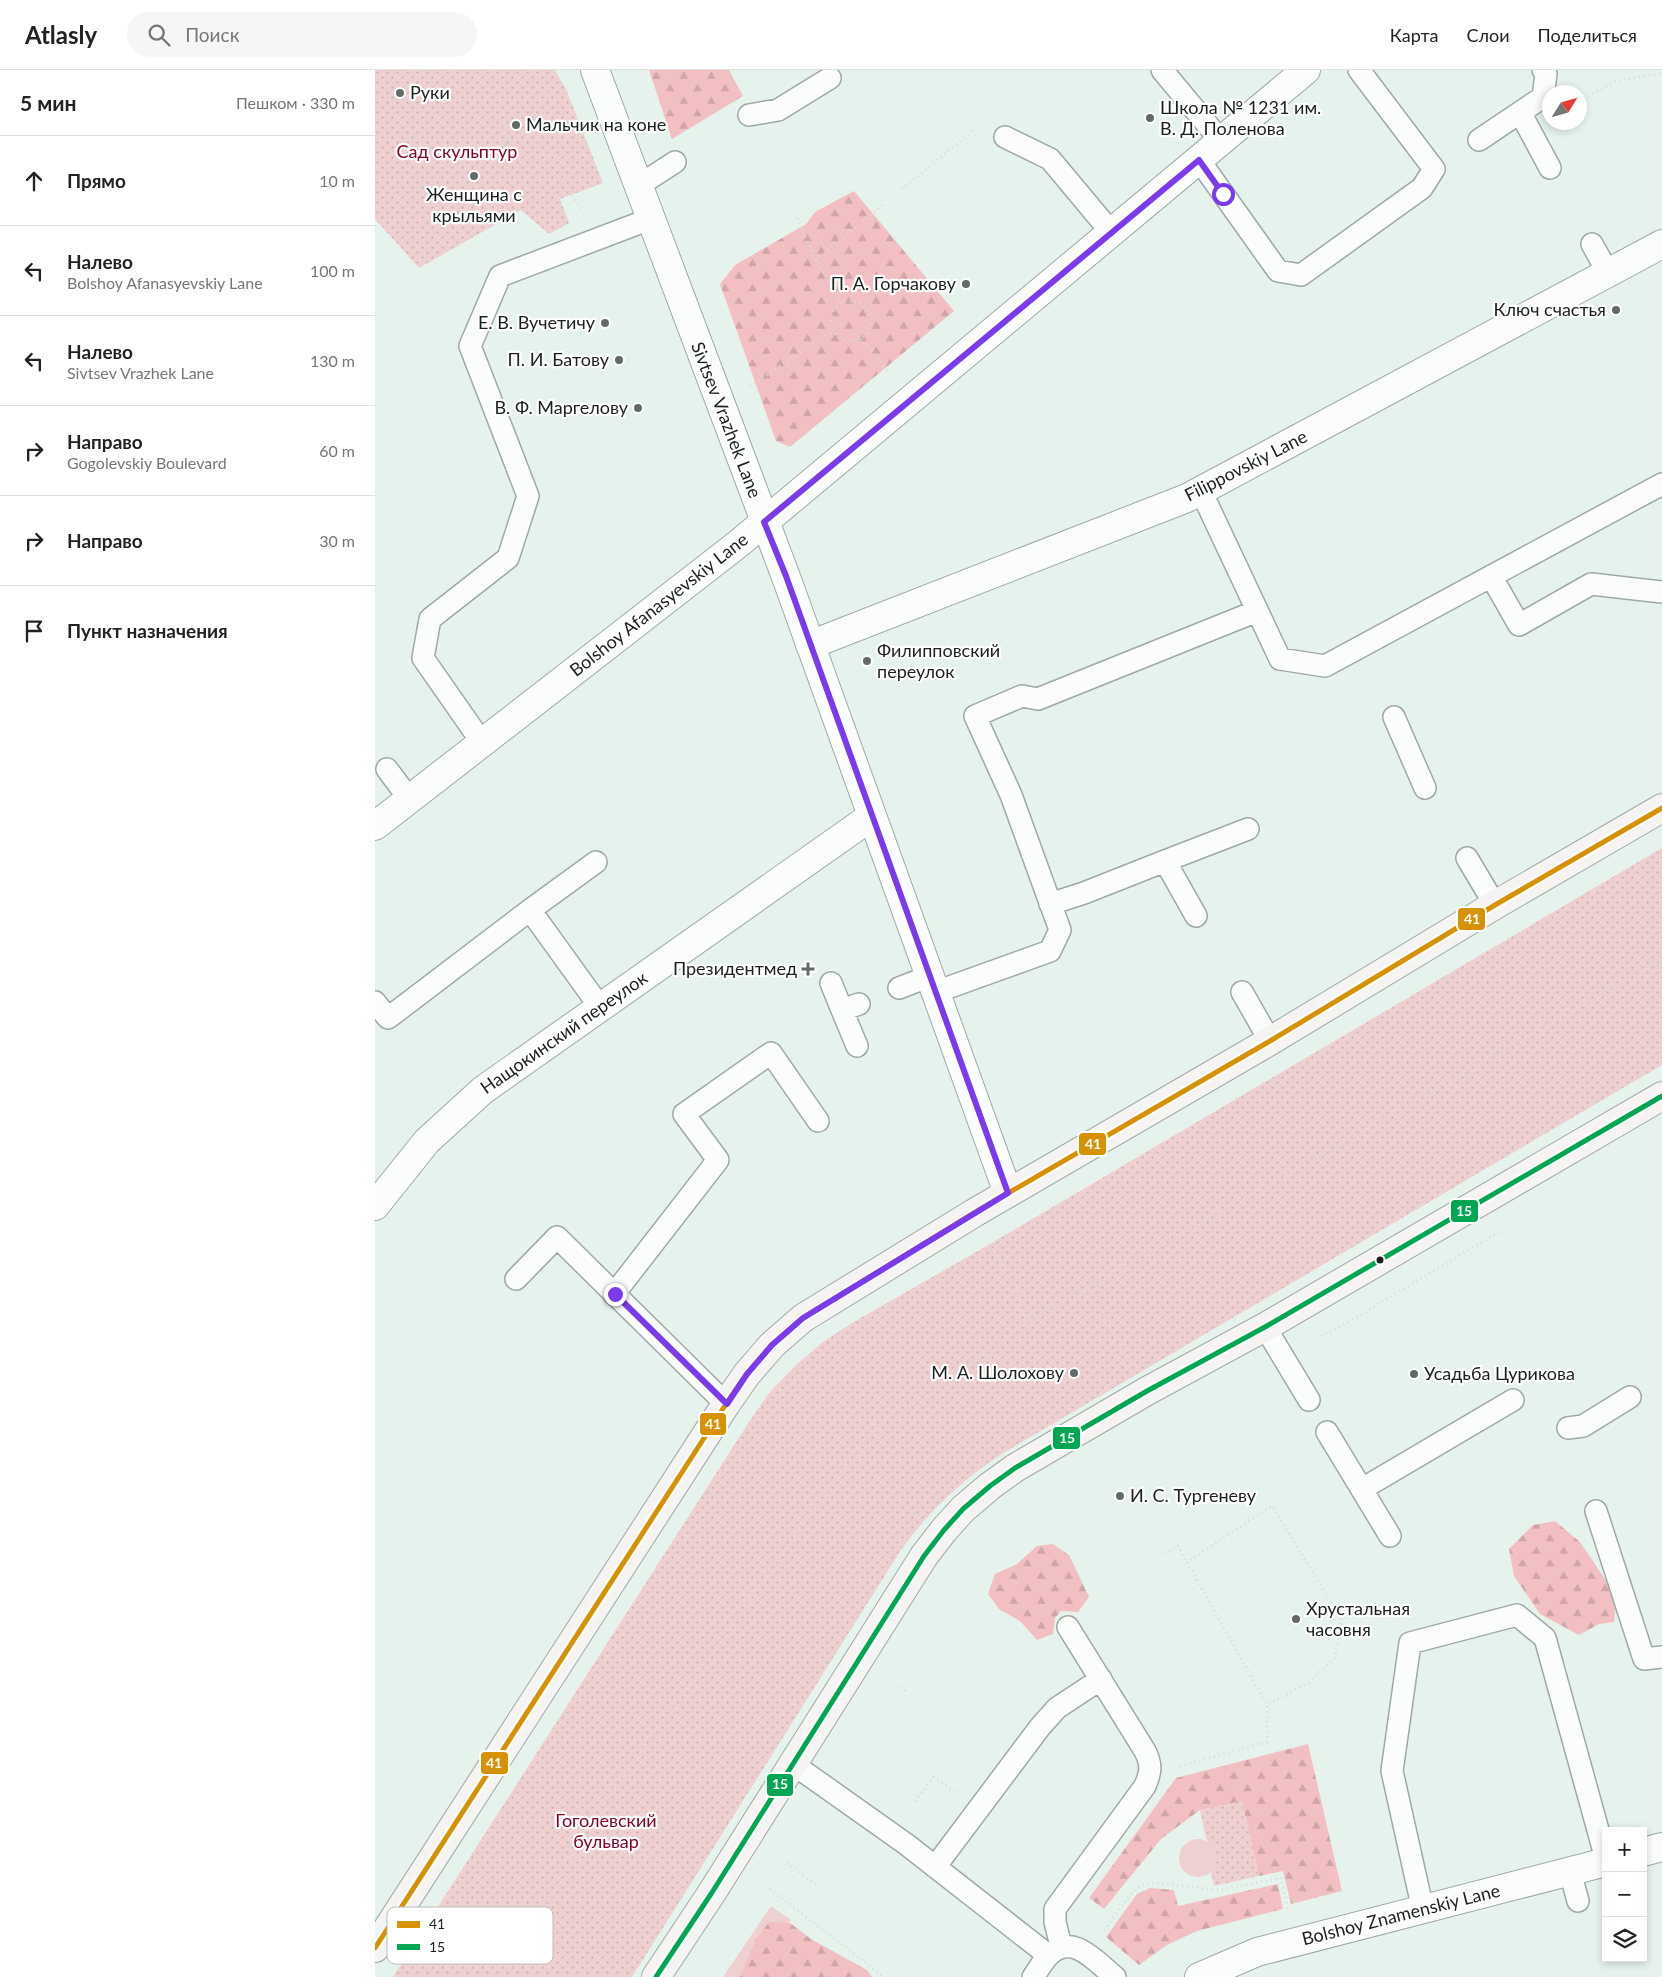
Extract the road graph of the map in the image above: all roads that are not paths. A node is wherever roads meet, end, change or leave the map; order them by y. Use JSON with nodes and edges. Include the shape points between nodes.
{"nodes":[{"id":1,"x":595,"y":70,"type":"edge"},
{"id":2,"x":1162,"y":70,"type":"edge"},
{"id":3,"x":1306,"y":70,"type":"edge"},
{"id":4,"x":1359,"y":70,"type":"edge"},
{"id":5,"x":1543,"y":70,"type":"edge"},
{"id":6,"x":830,"y":78,"type":"dead end"},
{"id":7,"x":1521,"y":114,"type":"junction"},
{"id":8,"x":749,"y":115,"type":"dead end"},
{"id":9,"x":1005,"y":137,"type":"road end"},
{"id":10,"x":1479,"y":140,"type":"dead end"},
{"id":11,"x":1221,"y":141,"type":"junction"},
{"id":12,"x":1199,"y":160,"type":"junction"},
{"id":13,"x":675,"y":162,"type":"dead end"},
{"id":14,"x":1551,"y":168,"type":"dead end"},
{"id":15,"x":638,"y":186,"type":"junction"},
{"id":16,"x":650,"y":219,"type":"junction"},
{"id":17,"x":1111,"y":232,"type":"junction"},
{"id":18,"x":1592,"y":244,"type":"dead end"},
{"id":19,"x":1662,"y":244,"type":"edge"},
{"id":20,"x":1608,"y":273,"type":"junction"},
{"id":21,"x":1662,"y":484,"type":"edge"},
{"id":22,"x":1201,"y":491,"type":"junction"},
{"id":23,"x":764,"y":522,"type":"junction"},
{"id":24,"x":1491,"y":576,"type":"junction"},
{"id":25,"x":1662,"y":592,"type":"edge"},
{"id":26,"x":1257,"y":611,"type":"junction"},
{"id":27,"x":810,"y":645,"type":"junction"},
{"id":28,"x":1394,"y":717,"type":"dead end"},
{"id":29,"x":483,"y":744,"type":"junction"},
{"id":30,"x":387,"y":769,"type":"dead end"},
{"id":31,"x":1425,"y":788,"type":"dead end"},
{"id":32,"x":410,"y":800,"type":"junction"},
{"id":33,"x":1662,"y":808,"type":"edge"},
{"id":34,"x":872,"y":816,"type":"junction"},
{"id":35,"x":375,"y":826,"type":"edge"},
{"id":36,"x":1248,"y":829,"type":"dead end"},
{"id":37,"x":1467,"y":858,"type":"dead end"},
{"id":38,"x":1165,"y":861,"type":"junction"},
{"id":39,"x":596,"y":862,"type":"dead end"},
{"id":40,"x":1050,"y":904,"type":"junction"},
{"id":41,"x":1495,"y":905,"type":"junction"},
{"id":42,"x":530,"y":910,"type":"junction"},
{"id":43,"x":1197,"y":916,"type":"dead end"},
{"id":44,"x":831,"y":983,"type":"dead end"},
{"id":45,"x":933,"y":984,"type":"junction"},
{"id":46,"x":899,"y":988,"type":"dead end"},
{"id":47,"x":1242,"y":992,"type":"dead end"},
{"id":48,"x":375,"y":1002,"type":"edge"},
{"id":49,"x":600,"y":1007,"type":"junction"},
{"id":50,"x":1270,"y":1041,"type":"junction"},
{"id":51,"x":857,"y":1046,"type":"dead end"},
{"id":52,"x":1662,"y":1096,"type":"edge"},
{"id":53,"x":818,"y":1121,"type":"dead end"},
{"id":54,"x":1008,"y":1193,"type":"junction"},
{"id":55,"x":375,"y":1206,"type":"edge"},
{"id":56,"x":516,"y":1279,"type":"dead end"},
{"id":57,"x":615,"y":1294,"type":"junction"},
{"id":58,"x":1272,"y":1338,"type":"junction"},
{"id":59,"x":1630,"y":1397,"type":"dead end"},
{"id":60,"x":1309,"y":1400,"type":"dead end"},
{"id":61,"x":1513,"y":1400,"type":"dead end"},
{"id":62,"x":727,"y":1404,"type":"junction"},
{"id":63,"x":1568,"y":1428,"type":"dead end"},
{"id":64,"x":1327,"y":1432,"type":"dead end"},
{"id":65,"x":1362,"y":1489,"type":"junction"},
{"id":66,"x":1596,"y":1511,"type":"dead end"},
{"id":67,"x":1390,"y":1536,"type":"dead end"},
{"id":68,"x":1068,"y":1627,"type":"dead end"},
{"id":69,"x":1662,"y":1657,"type":"edge"},
{"id":70,"x":1101,"y":1679,"type":"junction"},
{"id":71,"x":793,"y":1764,"type":"junction"},
{"id":72,"x":1602,"y":1845,"type":"edge"},
{"id":73,"x":1662,"y":1847,"type":"edge"},
{"id":74,"x":1647,"y":1851,"type":"edge"},
{"id":75,"x":1602,"y":1861,"type":"edge"},
{"id":76,"x":935,"y":1867,"type":"junction"},
{"id":77,"x":1570,"y":1872,"type":"junction"},
{"id":78,"x":1578,"y":1901,"type":"dead end"},
{"id":79,"x":402,"y":1907,"type":"edge"},
{"id":80,"x":1423,"y":1910,"type":"junction"},
{"id":81,"x":387,"y":1929,"type":"edge"},
{"id":82,"x":375,"y":1948,"type":"edge"},
{"id":83,"x":1055,"y":1950,"type":"junction"},
{"id":84,"x":656,"y":1977,"type":"edge"},
{"id":85,"x":1033,"y":1977,"type":"edge"},
{"id":86,"x":1115,"y":1977,"type":"edge"},
{"id":87,"x":1199,"y":1977,"type":"edge"}],
"edges":[{"from":1,"to":15,"type":"street","name":"Sivtsev Vrazhek Lane"},
{"from":2,"to":11,"type":"lane"},
{"from":3,"to":11,"type":"street","name":"Bolshoy Afanasyevskiy Lane"},
{"from":4,"to":12,"type":"lane","via":[[1434,169],[1422,188],[1301,275],[1278,271]]},
{"from":5,"to":7,"type":"lane","via":[[1547,74],[1543,97]]},
{"from":6,"to":8,"type":"lane","via":[[778,110]]},
{"from":7,"to":10,"type":"lane"},
{"from":7,"to":14,"type":"lane"},
{"from":9,"to":17,"type":"lane","via":[[1050,160]]},
{"from":11,"to":12,"type":"street","name":"Bolshoy Afanasyevskiy Lane"},
{"from":12,"to":17,"type":"street","name":"Bolshoy Afanasyevskiy Lane"},
{"from":13,"to":15,"type":"lane"},
{"from":15,"to":16,"type":"street","name":"Sivtsev Vrazhek Lane"},
{"from":16,"to":23,"type":"street","name":"Sivtsev Vrazhek Lane"},
{"from":16,"to":29,"type":"lane","via":[[501,276],[469,346],[528,496],[508,558],[430,619],[423,658]]},
{"from":17,"to":23,"type":"street","name":"Bolshoy Afanasyevskiy Lane"},
{"from":18,"to":20,"type":"lane"},
{"from":19,"to":20,"type":"street","name":"Filippovskiy Lane"},
{"from":20,"to":22,"type":"street","name":"Filippovskiy Lane"},
{"from":21,"to":24,"type":"lane"},
{"from":22,"to":26,"type":"lane"},
{"from":22,"to":27,"type":"street","name":"Filippovskiy Lane"},
{"from":23,"to":27,"type":"street","name":"Sivtsev Vrazhek Lane"},
{"from":23,"to":29,"type":"street","name":"Bolshoy Afanasyevskiy Lane"},
{"from":24,"to":25,"type":"lane","via":[[1519,625],[1591,584]]},
{"from":24,"to":26,"type":"lane","via":[[1325,666],[1280,659]]},
{"from":26,"to":40,"type":"lane","via":[[1038,699],[1023,696],[975,716],[1011,795]]},
{"from":27,"to":34,"type":"street","name":"Sivtsev Vrazhek Lane"},
{"from":28,"to":31,"type":"lane"},
{"from":29,"to":32,"type":"street","name":"Bolshoy Afanasyevskiy Lane"},
{"from":30,"to":32,"type":"lane"},
{"from":32,"to":35,"type":"street","name":"Bolshoy Afanasyevskiy Lane"},
{"from":33,"to":41,"type":"main road"},
{"from":34,"to":45,"type":"street","name":"Sivtsev Vrazhek Lane"},
{"from":34,"to":49,"type":"street","name":"Нащокинский переулок"},
{"from":36,"to":38,"type":"lane"},
{"from":37,"to":41,"type":"lane"},
{"from":38,"to":40,"type":"lane"},
{"from":38,"to":43,"type":"lane"},
{"from":39,"to":42,"type":"lane"},
{"from":40,"to":45,"type":"lane","via":[[1060,930],[1050,951]]},
{"from":41,"to":50,"type":"main road"},
{"from":42,"to":48,"type":"lane","via":[[388,1018]]},
{"from":42,"to":49,"type":"lane"},
{"from":44,"to":51,"type":"lane","via":[[850,1007]]},
{"from":45,"to":46,"type":"lane"},
{"from":45,"to":54,"type":"street","name":"Sivtsev Vrazhek Lane"},
{"from":47,"to":50,"type":"lane"},
{"from":49,"to":55,"type":"street","name":"Нащокинский переулок","via":[[483,1090],[452,1117],[427,1141]]},
{"from":50,"to":54,"type":"main road"},
{"from":52,"to":58,"type":"main road"},
{"from":53,"to":57,"type":"lane","via":[[771,1053],[684,1114],[717,1160]]},
{"from":54,"to":62,"type":"main road","via":[[803,1318],[772,1345]]},
{"from":56,"to":57,"type":"lane","via":[[557,1237]]},
{"from":57,"to":62,"type":"lane"},
{"from":58,"to":60,"type":"lane"},
{"from":58,"to":71,"type":"main road","via":[[1147,1391],[1015,1468],[963,1510],[924,1556]]},
{"from":59,"to":63,"type":"lane","via":[[1583,1426]]},
{"from":61,"to":65,"type":"lane"},
{"from":62,"to":79,"type":"main road"},
{"from":64,"to":65,"type":"lane"},
{"from":65,"to":67,"type":"lane"},
{"from":66,"to":69,"type":"lane","via":[[1644,1659]]},
{"from":68,"to":70,"type":"lane"},
{"from":70,"to":76,"type":"lane","via":[[1057,1708],[1040,1727]]},
{"from":70,"to":83,"type":"lane","via":[[1145,1750],[1151,1763],[1151,1774],[1055,1909]]},
{"from":71,"to":76,"type":"lane"},
{"from":71,"to":84,"type":"main road"},
{"from":72,"to":80,"type":"lane","via":[[1545,1638],[1517,1615],[1410,1643],[1392,1771]]},
{"from":73,"to":74,"type":"street"},
{"from":75,"to":77,"type":"street","name":"Bolshoy Znamenskiy Lane"},
{"from":76,"to":83,"type":"lane"},
{"from":77,"to":78,"type":"lane"},
{"from":77,"to":80,"type":"street","name":"Bolshoy Znamenskiy Lane"},
{"from":80,"to":87,"type":"street","name":"Bolshoy Znamenskiy Lane","via":[[1257,1952]]},
{"from":81,"to":82,"type":"main road"},
{"from":83,"to":85,"type":"lane"},
{"from":83,"to":86,"type":"lane","via":[[1077,1947]]}]}
